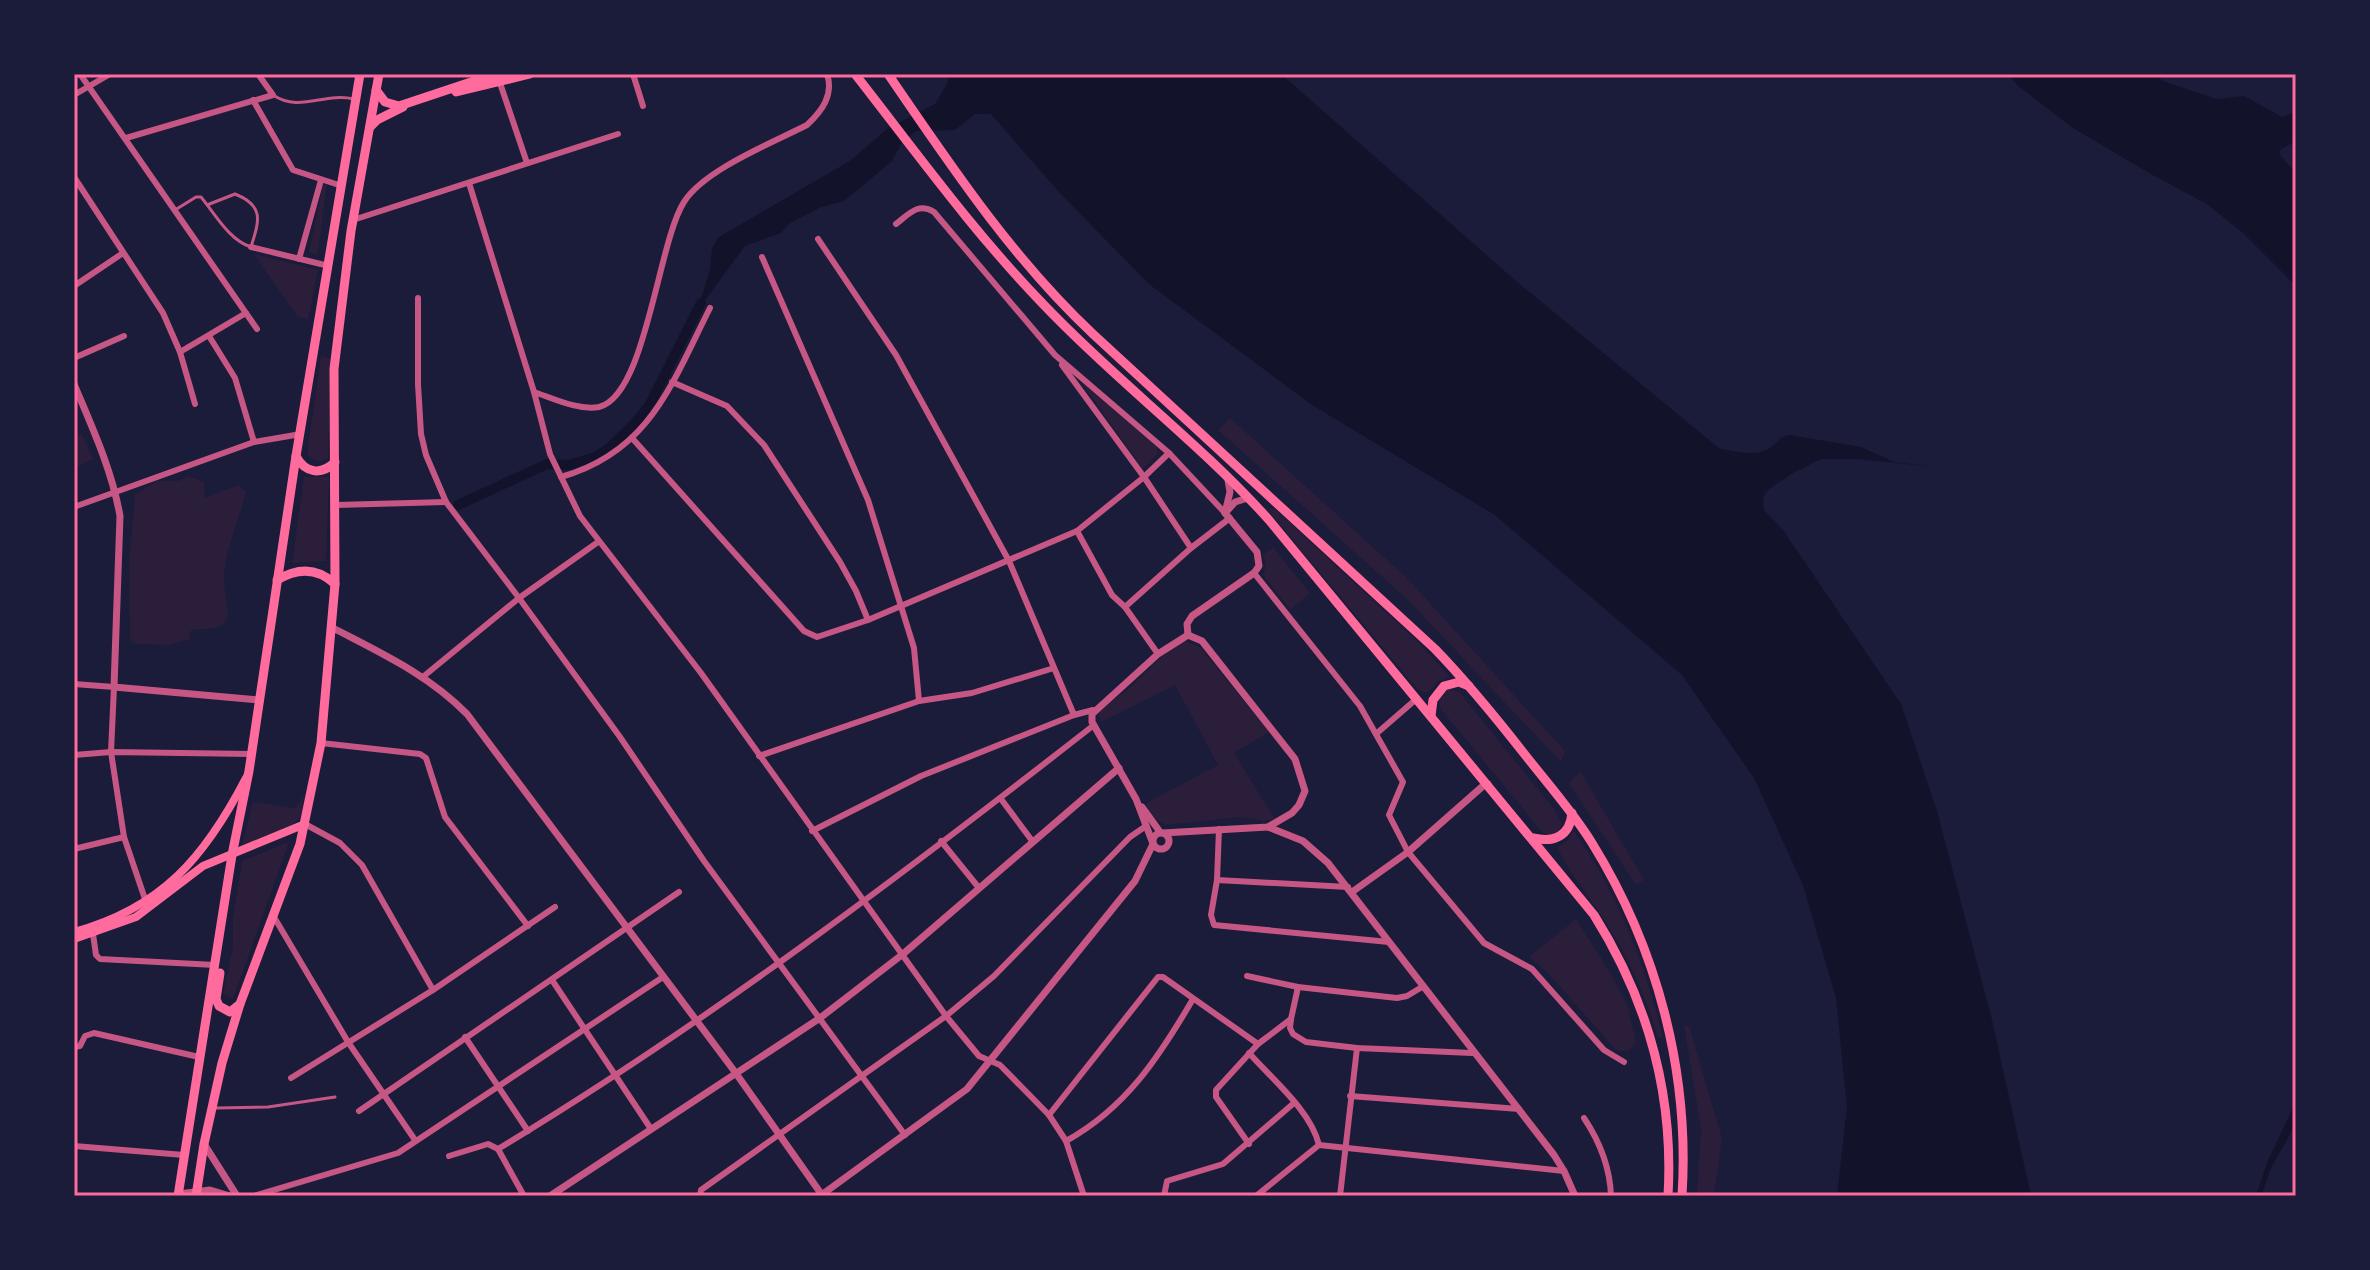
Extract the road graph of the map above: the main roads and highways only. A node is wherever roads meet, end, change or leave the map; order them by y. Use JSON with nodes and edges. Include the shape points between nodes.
{"nodes":[{"id":1,"x":379,"y":74,"type":"edge"},
{"id":2,"x":530,"y":74,"type":"edge"},
{"id":3,"x":888,"y":74,"type":"edge"},
{"id":4,"x":857,"y":76,"type":"edge"},
{"id":5,"x":358,"y":77,"type":"edge"},
{"id":6,"x":498,"y":79,"type":"edge"},
{"id":7,"x":376,"y":90,"type":"junction"},
{"id":8,"x":414,"y":102,"type":"junction"},
{"id":9,"x":370,"y":127,"type":"junction"},
{"id":10,"x":296,"y":456,"type":"junction"},
{"id":11,"x":335,"y":462,"type":"junction"},
{"id":12,"x":277,"y":580,"type":"junction"},
{"id":13,"x":335,"y":584,"type":"junction"},
{"id":14,"x":1472,"y":688,"type":"junction"},
{"id":15,"x":1431,"y":716,"type":"junction"},
{"id":16,"x":249,"y":771,"type":"junction"},
{"id":17,"x":1572,"y":813,"type":"junction"},
{"id":18,"x":305,"y":824,"type":"junction"},
{"id":19,"x":1533,"y":838,"type":"junction"},
{"id":20,"x":232,"y":855,"type":"junction"},
{"id":21,"x":148,"y":905,"type":"junction"},
{"id":22,"x":74,"y":932,"type":"edge"},
{"id":23,"x":221,"y":934,"type":"junction"},
{"id":24,"x":74,"y":939,"type":"edge"},
{"id":25,"x":240,"y":1004,"type":"junction"},
{"id":26,"x":197,"y":1193,"type":"edge"},
{"id":27,"x":178,"y":1195,"type":"edge"},
{"id":28,"x":1668,"y":1196,"type":"edge"},
{"id":29,"x":1682,"y":1196,"type":"edge"}],
"edges":[{"from":1,"to":7,"type":"main road"},
{"from":2,"to":6,"type":"main road"},
{"from":3,"to":14,"type":"main road","via":[[999,232],[1060,302]]},
{"from":4,"to":15,"type":"main road","via":[[1044,306],[1248,498]]},
{"from":5,"to":10,"type":"main road"},
{"from":6,"to":8,"type":"main road"},
{"from":7,"to":8,"type":"main road","via":[[388,104]]},
{"from":7,"to":9,"type":"main road"},
{"from":8,"to":9,"type":"main road"},
{"from":9,"to":11,"type":"main road","via":[[334,369]]},
{"from":10,"to":11,"type":"main road","via":[[313,471]]},
{"from":10,"to":12,"type":"main road"},
{"from":11,"to":13,"type":"main road"},
{"from":12,"to":13,"type":"main road","via":[[306,570]]},
{"from":12,"to":16,"type":"main road"},
{"from":13,"to":18,"type":"main road","via":[[321,743]]},
{"from":14,"to":15,"type":"main road","via":[[1459,682],[1444,686],[1433,700]]},
{"from":14,"to":17,"type":"main road"},
{"from":15,"to":19,"type":"main road"},
{"from":16,"to":20,"type":"main road"},
{"from":16,"to":21,"type":"main road","via":[[210,839]]},
{"from":17,"to":19,"type":"main road","via":[[1561,836],[1550,841]]},
{"from":17,"to":29,"type":"main road","via":[[1623,900],[1662,1002],[1680,1097]]},
{"from":18,"to":20,"type":"main road"},
{"from":18,"to":25,"type":"main road"},
{"from":19,"to":28,"type":"main road","via":[[1594,915],[1641,1005],[1665,1096]]},
{"from":20,"to":21,"type":"main road","via":[[203,866]]},
{"from":20,"to":23,"type":"main road"},
{"from":21,"to":22,"type":"main road"},
{"from":21,"to":24,"type":"main road","via":[[119,925]]},
{"from":23,"to":25,"type":"main road","via":[[216,999],[224,1011]]},
{"from":23,"to":27,"type":"main road"},
{"from":25,"to":26,"type":"main road","via":[[204,1144]]}]}
